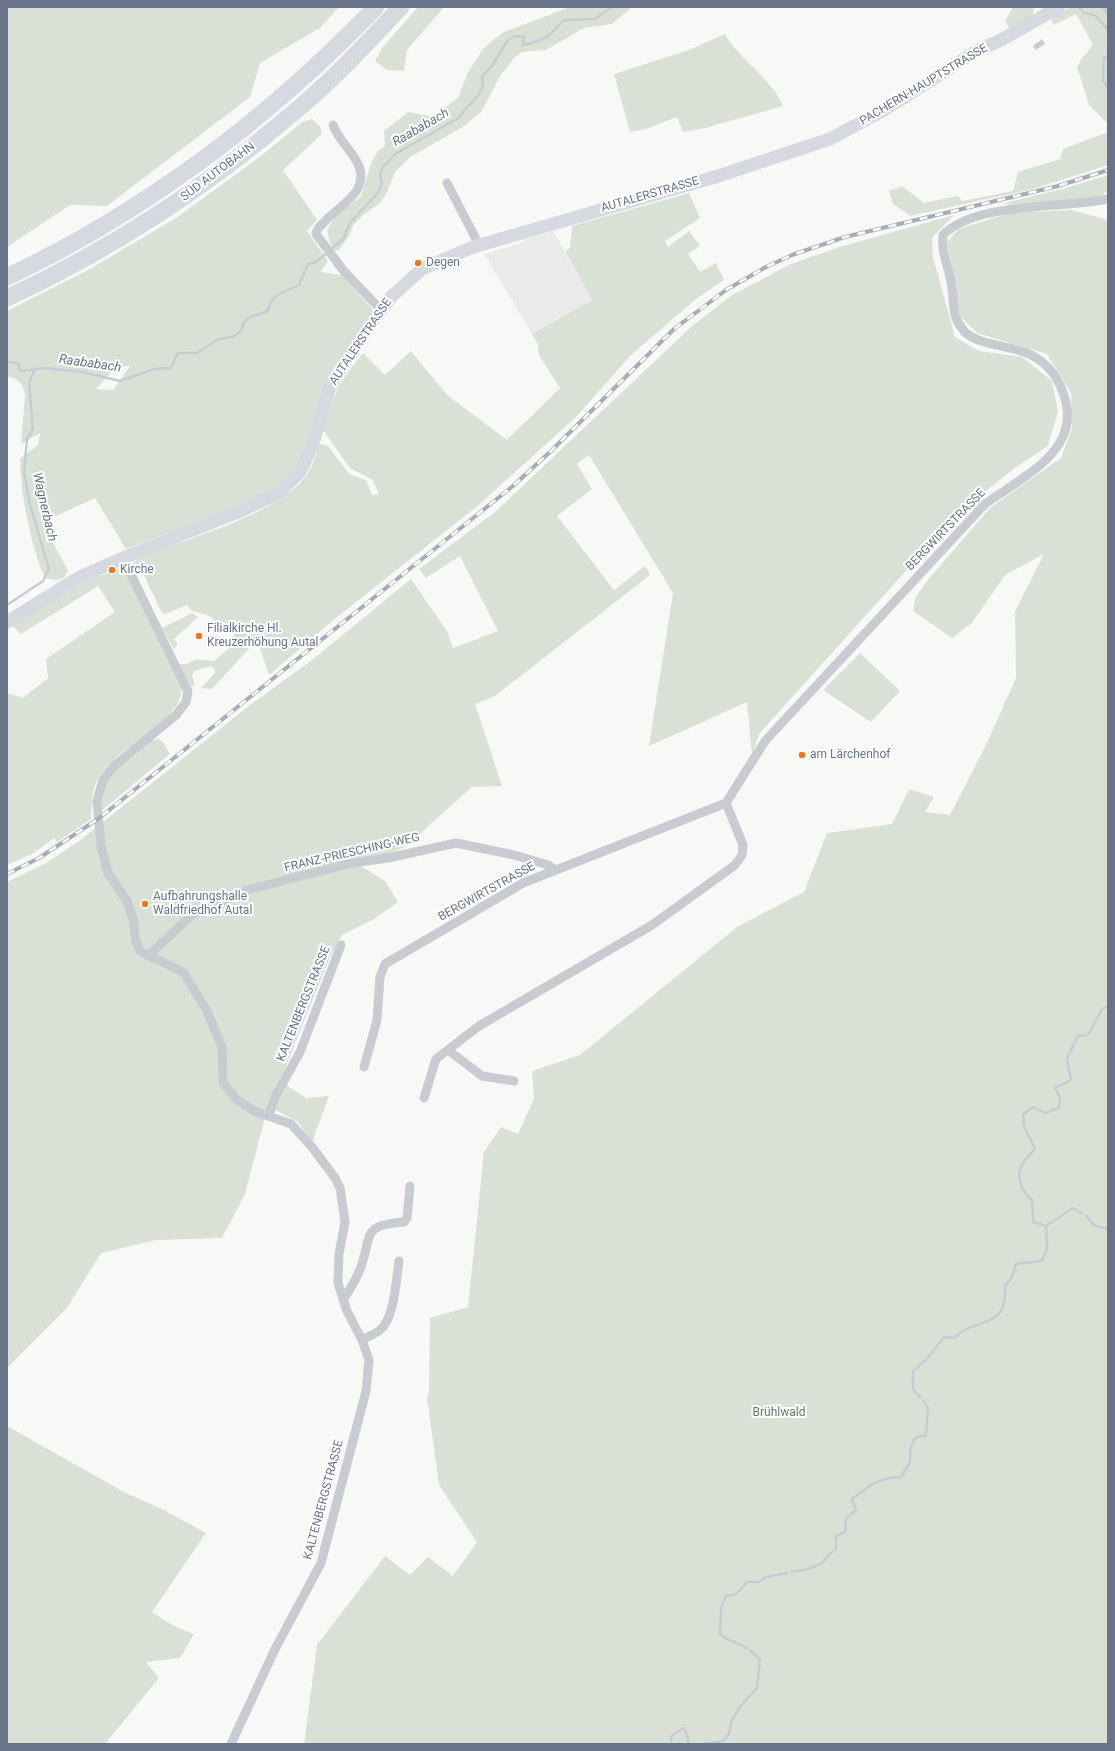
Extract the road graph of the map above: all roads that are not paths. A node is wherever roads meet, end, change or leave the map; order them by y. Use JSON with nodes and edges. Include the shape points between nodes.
{"nodes":[{"id":1,"x":376,"y":7,"type":"edge"},
{"id":2,"x":400,"y":7,"type":"edge"},
{"id":3,"x":1059,"y":7,"type":"edge"},
{"id":4,"x":1106,"y":7,"type":"edge"},
{"id":5,"x":1108,"y":10,"type":"edge"},
{"id":6,"x":333,"y":125,"type":"dead end"},
{"id":7,"x":808,"y":147,"type":"joint"},
{"id":8,"x":447,"y":183,"type":"dead end"},
{"id":9,"x":1108,"y":200,"type":"edge"},
{"id":10,"x":479,"y":245,"type":"junction"},
{"id":11,"x":7,"y":277,"type":"edge"},
{"id":12,"x":7,"y":298,"type":"edge"},
{"id":13,"x":381,"y":310,"type":"junction"},
{"id":14,"x":123,"y":558,"type":"junction"},
{"id":15,"x":7,"y":622,"type":"edge"},
{"id":16,"x":726,"y":804,"type":"junction"},
{"id":17,"x":554,"y":869,"type":"junction"},
{"id":18,"x":341,"y":945,"type":"dead end"},
{"id":19,"x":149,"y":955,"type":"junction"},
{"id":20,"x":448,"y":1050,"type":"junction"},
{"id":21,"x":364,"y":1068,"type":"dead end"},
{"id":22,"x":514,"y":1081,"type":"dead end"},
{"id":23,"x":424,"y":1098,"type":"dead end"},
{"id":24,"x":269,"y":1115,"type":"junction"},
{"id":25,"x":410,"y":1186,"type":"dead end"},
{"id":26,"x":399,"y":1261,"type":"dead end"},
{"id":27,"x":343,"y":1300,"type":"junction"},
{"id":28,"x":362,"y":1340,"type":"junction"},
{"id":29,"x":231,"y":1744,"type":"edge"}],
"edges":[{"from":1,"to":11,"type":"highway","name":"SÜD AUTOBAHN","via":[[280,99],[216,150],[143,202]]},
{"from":2,"to":12,"type":"highway","name":"SÜD AUTOBAHN","via":[[357,54],[294,113],[245,153],[152,219],[92,254]]},
{"from":3,"to":7,"type":"main road","name":"PACHERN-HAUPTSTRASSE","via":[[975,52],[855,126]]},
{"from":4,"to":5,"type":"street"},
{"from":6,"to":13,"type":"street","via":[[358,164],[362,176],[353,196],[317,229],[316,234],[343,270]]},
{"from":7,"to":10,"type":"main road","name":"AUTALERSTRASSE","via":[[715,177]]},
{"from":8,"to":10,"type":"street"},
{"from":9,"to":16,"type":"street","name":"BERGWIRTSTRASSE","via":[[1080,205],[1005,209],[958,223],[943,234],[941,248],[951,281],[955,315],[959,325],[975,339],[1030,354],[1046,364],[1058,379],[1065,396],[1068,416],[1064,435],[1055,451],[1042,465],[985,504],[765,741]]},
{"from":10,"to":13,"type":"main road","name":"AUTALERSTRASSE","via":[[422,269],[406,281]]},
{"from":13,"to":14,"type":"main road","name":"AUTALERSTRASSE","via":[[351,352],[329,390],[312,446],[300,472],[279,493]]},
{"from":14,"to":15,"type":"main road","name":"AUTALERSTRASSE","via":[[78,578]]},
{"from":14,"to":19,"type":"street","name":"KALTENBERGSTRASSE","via":[[188,692],[186,702],[176,715],[114,766],[103,780],[97,801],[101,846],[108,873],[127,901],[133,918],[136,942],[141,952]]},
{"from":16,"to":17,"type":"street","name":"BERGWIRTSTRASSE"},
{"from":16,"to":20,"type":"street","via":[[743,845],[742,855],[735,865],[652,925],[479,1026]]},
{"from":17,"to":19,"type":"street","name":"FRANZ-PRIESCHING-WEG","via":[[514,856],[456,844],[352,863],[247,890],[192,915]]},
{"from":17,"to":21,"type":"street","name":"BERGWIRTSTRASSE","via":[[523,883],[385,964],[380,977],[377,1020]]},
{"from":18,"to":24,"type":"street","name":"KALTENBERGSTRASSE","via":[[300,1052],[275,1097]]},
{"from":19,"to":24,"type":"street","name":"KALTENBERGSTRASSE","via":[[183,972],[207,1011],[222,1047],[223,1082],[236,1099],[254,1111]]},
{"from":20,"to":22,"type":"street","via":[[482,1076]]},
{"from":20,"to":23,"type":"street","via":[[436,1059]]},
{"from":24,"to":27,"type":"street","name":"KALTENBERGSTRASSE","via":[[290,1124],[312,1147],[340,1188],[345,1222],[337,1272]]},
{"from":25,"to":27,"type":"street","via":[[407,1218],[404,1222],[388,1223],[370,1233],[361,1266]]},
{"from":26,"to":28,"type":"street","via":[[386,1323],[380,1330]]},
{"from":27,"to":28,"type":"street","name":"KALTENBERGSTRASSE"},
{"from":28,"to":29,"type":"street","name":"KALTENBERGSTRASSE","via":[[369,1360],[366,1392],[321,1563],[276,1647]]}]}
